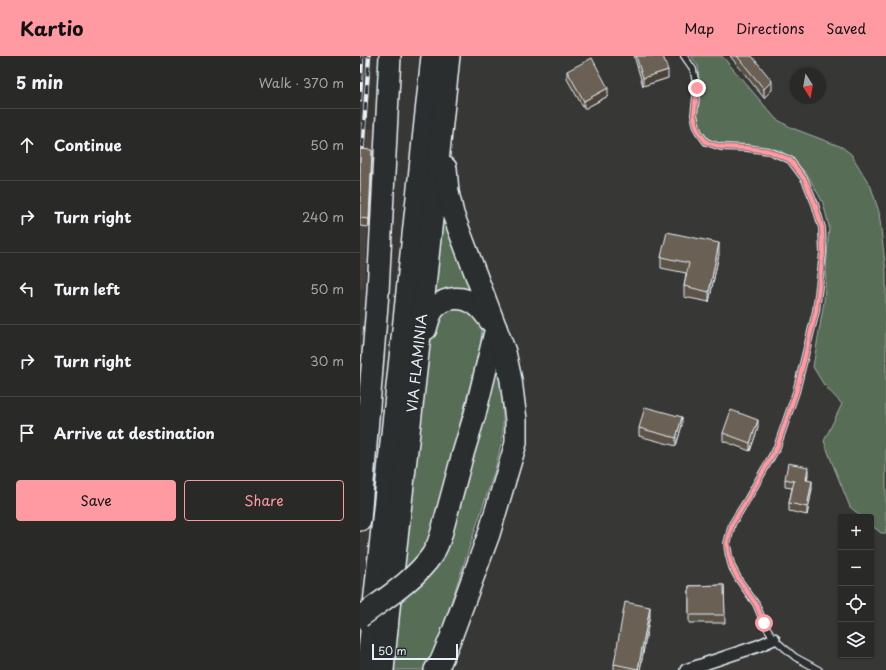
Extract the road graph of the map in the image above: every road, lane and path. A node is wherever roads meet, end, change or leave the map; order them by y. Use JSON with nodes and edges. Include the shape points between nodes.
{"nodes":[{"id":1,"x":424,"y":56,"type":"edge"},
{"id":2,"x":432,"y":56,"type":"edge"},
{"id":3,"x":449,"y":56,"type":"edge"},
{"id":4,"x":684,"y":56,"type":"edge"},
{"id":5,"x":391,"y":60,"type":"edge"},
{"id":6,"x":436,"y":96,"type":"junction"},
{"id":7,"x":496,"y":328,"type":"junction"},
{"id":8,"x":418,"y":353,"type":"junction"},
{"id":9,"x":360,"y":520,"type":"edge"},
{"id":10,"x":360,"y":617,"type":"edge"},
{"id":11,"x":774,"y":639,"type":"junction"},
{"id":12,"x":366,"y":670,"type":"edge"},
{"id":13,"x":383,"y":670,"type":"edge"},
{"id":14,"x":435,"y":670,"type":"edge"},
{"id":15,"x":686,"y":670,"type":"edge"},
{"id":16,"x":819,"y":670,"type":"edge"}],
"edges":[{"from":1,"to":6,"type":"highway"},
{"from":2,"to":6,"type":"highway","name":"VIA FLAMINIA"},
{"from":3,"to":6,"type":"highway","name":"VIA FLAMINIA"},
{"from":4,"to":11,"type":"lane","via":[[693,69],[697,88],[694,116],[698,131],[706,142],[721,147],[769,151],[790,160],[805,180],[822,228],[823,253],[816,311],[796,392],[777,447],[732,524],[727,544],[732,567],[756,604]]},
{"from":5,"to":9,"type":"highway","via":[[378,292]]},
{"from":6,"to":7,"type":"highway","via":[[450,201]]},
{"from":6,"to":8,"type":"highway","name":"VIA FLAMINIA"},
{"from":6,"to":12,"type":"highway","name":"VIA FLAMINIA","via":[[416,205]]},
{"from":7,"to":8,"type":"highway","via":[[476,305],[457,298],[446,300],[433,310]]},
{"from":7,"to":10,"type":"highway","bridge":true,"via":[[475,414],[438,544],[433,554],[408,581]]},
{"from":7,"to":14,"type":"highway","via":[[511,380],[516,443],[489,534],[451,637]]},
{"from":8,"to":13,"type":"highway","name":"VIA FLAMINIA"},
{"from":11,"to":15,"type":"street"},
{"from":11,"to":16,"type":"lane","via":[[795,657]]}]}
